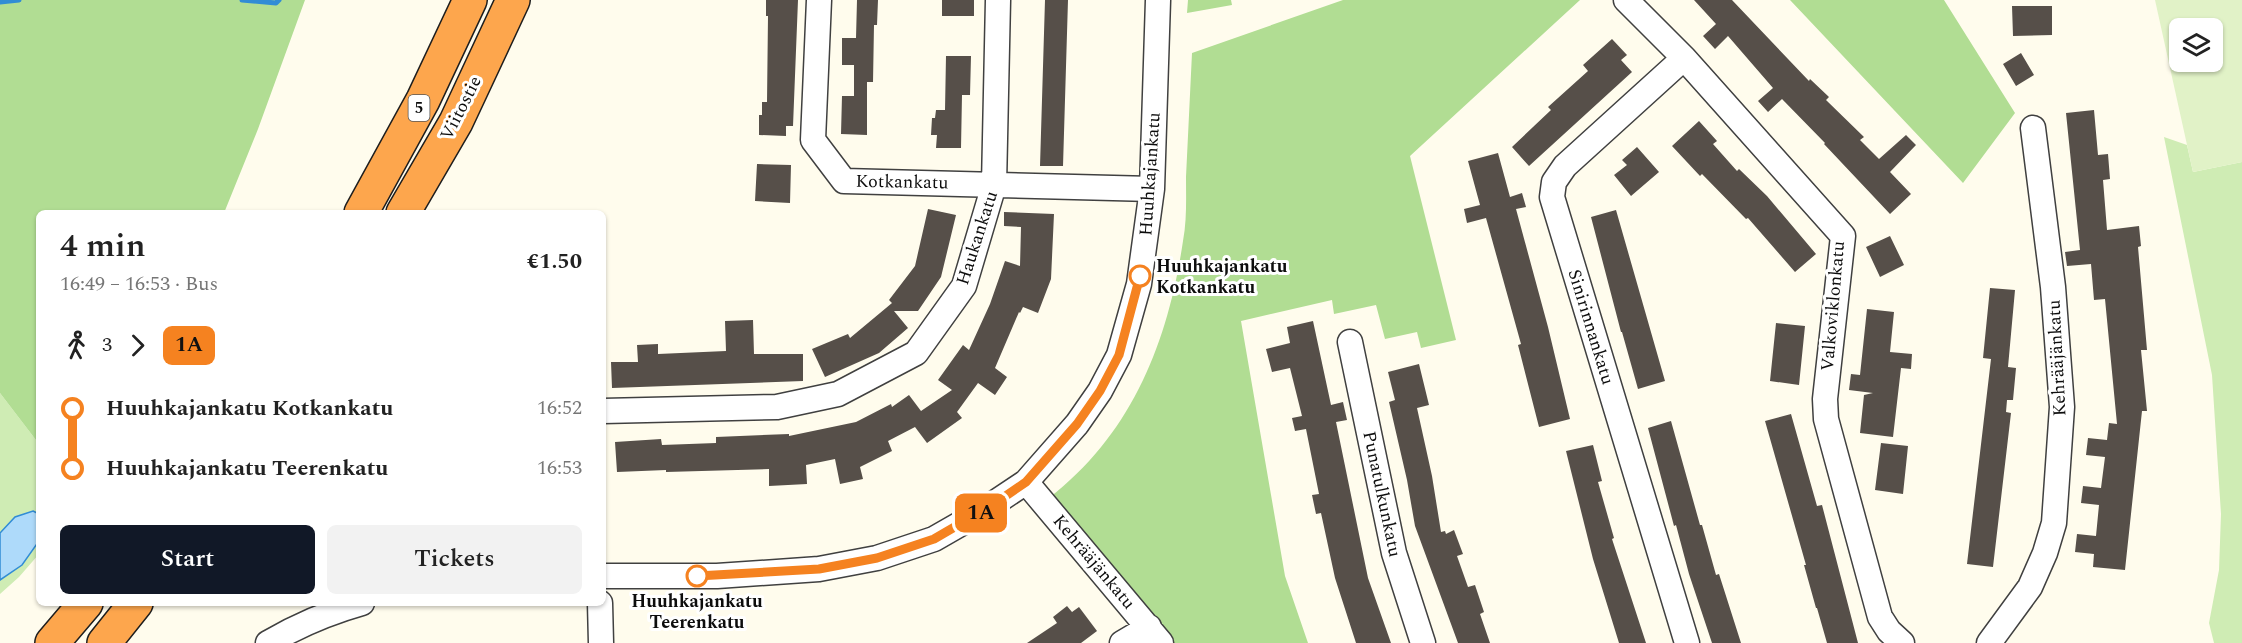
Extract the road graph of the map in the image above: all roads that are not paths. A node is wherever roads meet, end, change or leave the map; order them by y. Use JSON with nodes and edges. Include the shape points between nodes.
{"nodes":[{"id":1,"x":470,"y":0,"type":"edge"},
{"id":2,"x":513,"y":0,"type":"edge"},
{"id":3,"x":819,"y":0,"type":"edge"},
{"id":4,"x":998,"y":0,"type":"edge"},
{"id":5,"x":1158,"y":0,"type":"edge"},
{"id":6,"x":1626,"y":0,"type":"edge"},
{"id":7,"x":1684,"y":58,"type":"junction"},
{"id":8,"x":2032,"y":128,"type":"dead end"},
{"id":9,"x":994,"y":184,"type":"junction"},
{"id":10,"x":1152,"y":189,"type":"junction"},
{"id":11,"x":363,"y":210,"type":"edge"},
{"id":12,"x":405,"y":210,"type":"edge"},
{"id":13,"x":1350,"y":342,"type":"dead end"},
{"id":14,"x":606,"y":411,"type":"edge"},
{"id":15,"x":1026,"y":482,"type":"junction"},
{"id":16,"x":606,"y":576,"type":"edge"},
{"id":17,"x":83,"y":606,"type":"edge"},
{"id":18,"x":134,"y":606,"type":"edge"},
{"id":19,"x":354,"y":606,"type":"edge"},
{"id":20,"x":600,"y":606,"type":"edge"},
{"id":21,"x":1155,"y":635,"type":"edge"},
{"id":22,"x":52,"y":643,"type":"edge"},
{"id":23,"x":104,"y":643,"type":"edge"},
{"id":24,"x":268,"y":643,"type":"edge"},
{"id":25,"x":602,"y":643,"type":"edge"},
{"id":26,"x":1122,"y":643,"type":"edge"},
{"id":27,"x":1424,"y":643,"type":"edge"},
{"id":28,"x":1687,"y":643,"type":"edge"},
{"id":29,"x":1902,"y":643,"type":"edge"},
{"id":30,"x":1989,"y":643,"type":"edge"}],
"edges":[{"from":1,"to":11,"type":"highway","name":"Viitostie","number":"5","via":[[423,100]]},
{"from":2,"to":12,"type":"highway","name":"Viitostie","number":"5","via":[[456,122]]},
{"from":3,"to":9,"type":"street","name":"Kotkankatu","via":[[813,140],[844,181]]},
{"from":4,"to":9,"type":"street","name":"Haukankatu"},
{"from":5,"to":10,"type":"street","name":"Huuhkajankatu"},
{"from":6,"to":7,"type":"street","name":"Valkoviklonkatu"},
{"from":7,"to":28,"type":"street","name":"Sinirinnankatu","via":[[1565,166],[1554,182],[1552,197]]},
{"from":7,"to":29,"type":"street","name":"Valkoviklonkatu","via":[[1843,236],[1826,419],[1880,617]]},
{"from":8,"to":30,"type":"street","name":"Kehrääjänkatu","via":[[2053,287],[2062,407],[2054,523],[2030,587]]},
{"from":9,"to":10,"type":"street","name":"Kotkankatu"},
{"from":9,"to":14,"type":"street","name":"Haukankatu","via":[[964,286],[916,353],[838,394],[777,407]]},
{"from":10,"to":15,"type":"street","name":"Huuhkajankatu","via":[[1139,284],[1119,355],[1077,424]]},
{"from":13,"to":27,"type":"street","name":"Punatulkunkatu","via":[[1394,553]]},
{"from":15,"to":16,"type":"street","name":"Huuhkajankatu","via":[[934,539],[877,558],[819,569],[717,576]]},
{"from":15,"to":21,"type":"street","name":"Kehrääjänkatu"},
{"from":17,"to":22,"type":"highway"},
{"from":18,"to":23,"type":"highway"},
{"from":19,"to":24,"type":"street"},
{"from":20,"to":25,"type":"street"},
{"from":21,"to":26,"type":"street"}]}
